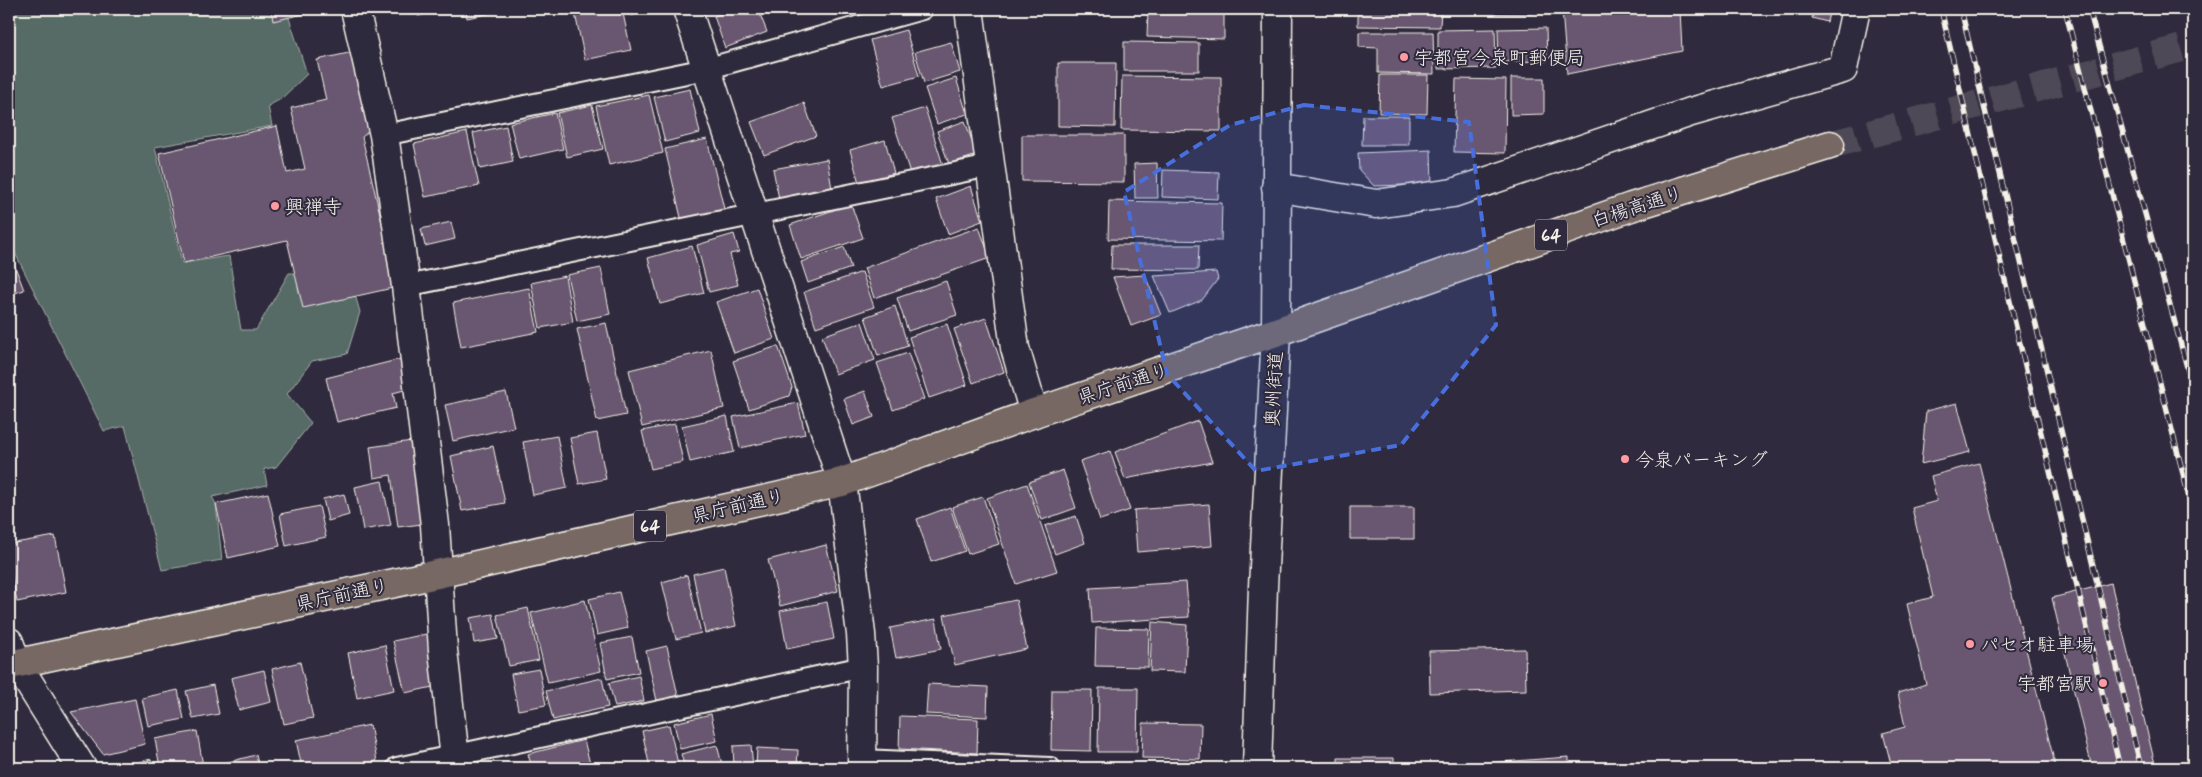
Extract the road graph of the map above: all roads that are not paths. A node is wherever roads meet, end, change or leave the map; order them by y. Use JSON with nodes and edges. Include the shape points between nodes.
{"nodes":[{"id":1,"x":355,"y":9,"type":"edge"},
{"id":2,"x":687,"y":9,"type":"edge"},
{"id":3,"x":922,"y":9,"type":"edge"},
{"id":4,"x":969,"y":9,"type":"edge"},
{"id":5,"x":1278,"y":9,"type":"edge"},
{"id":6,"x":1856,"y":9,"type":"edge"},
{"id":7,"x":883,"y":14,"type":"edge"},
{"id":8,"x":706,"y":69,"type":"junction"},
{"id":9,"x":384,"y":135,"type":"junction"},
{"id":10,"x":1830,"y":146,"type":"tunnel mouth"},
{"id":11,"x":990,"y":166,"type":"junction"},
{"id":12,"x":1276,"y":187,"type":"junction"},
{"id":13,"x":754,"y":215,"type":"junction"},
{"id":14,"x":406,"y":286,"type":"junction"},
{"id":15,"x":1276,"y":332,"type":"junction"},
{"id":16,"x":1034,"y":413,"type":"junction"},
{"id":17,"x":842,"y":482,"type":"junction"},
{"id":18,"x":438,"y":574,"type":"junction"},
{"id":19,"x":12,"y":657,"type":"edge"},
{"id":20,"x":863,"y":667,"type":"junction"},
{"id":21,"x":455,"y":762,"type":"edge"},
{"id":22,"x":862,"y":764,"type":"edge"},
{"id":23,"x":82,"y":768,"type":"edge"},
{"id":24,"x":396,"y":768,"type":"edge"},
{"id":25,"x":1050,"y":768,"type":"edge"},
{"id":26,"x":1257,"y":768,"type":"edge"}],
"edges":[{"from":1,"to":9,"type":"street"},
{"from":2,"to":8,"type":"street"},
{"from":3,"to":7,"type":"lane"},
{"from":4,"to":11,"type":"street"},
{"from":5,"to":12,"type":"street","name":"奥州街道"},
{"from":6,"to":12,"type":"street","via":[[1843,69],[1691,112],[1453,193],[1376,204]]},
{"from":7,"to":8,"type":"lane"},
{"from":8,"to":9,"type":"lane"},
{"from":8,"to":13,"type":"street"},
{"from":9,"to":14,"type":"street"},
{"from":10,"to":15,"type":"main road","name":"白楊高通り","number":"64","via":[[1631,207]]},
{"from":11,"to":13,"type":"lane"},
{"from":11,"to":16,"type":"street","via":[[1015,348]]},
{"from":12,"to":15,"type":"street","name":"奥州街道"},
{"from":13,"to":14,"type":"lane"},
{"from":13,"to":17,"type":"street"},
{"from":14,"to":18,"type":"street"},
{"from":15,"to":16,"type":"main road","name":"県庁前通り","number":"64"},
{"from":15,"to":26,"type":"street","name":"奥州街道"},
{"from":16,"to":17,"type":"main road","name":"県庁前通り","number":"64"},
{"from":17,"to":18,"type":"main road","name":"県庁前通り","number":"64"},
{"from":17,"to":20,"type":"street"},
{"from":18,"to":19,"type":"main road","name":"県庁前通り","number":"64"},
{"from":18,"to":21,"type":"street"},
{"from":19,"to":23,"type":"street"},
{"from":20,"to":21,"type":"lane"},
{"from":20,"to":22,"type":"street"},
{"from":21,"to":24,"type":"lane"},
{"from":22,"to":25,"type":"lane"}]}
